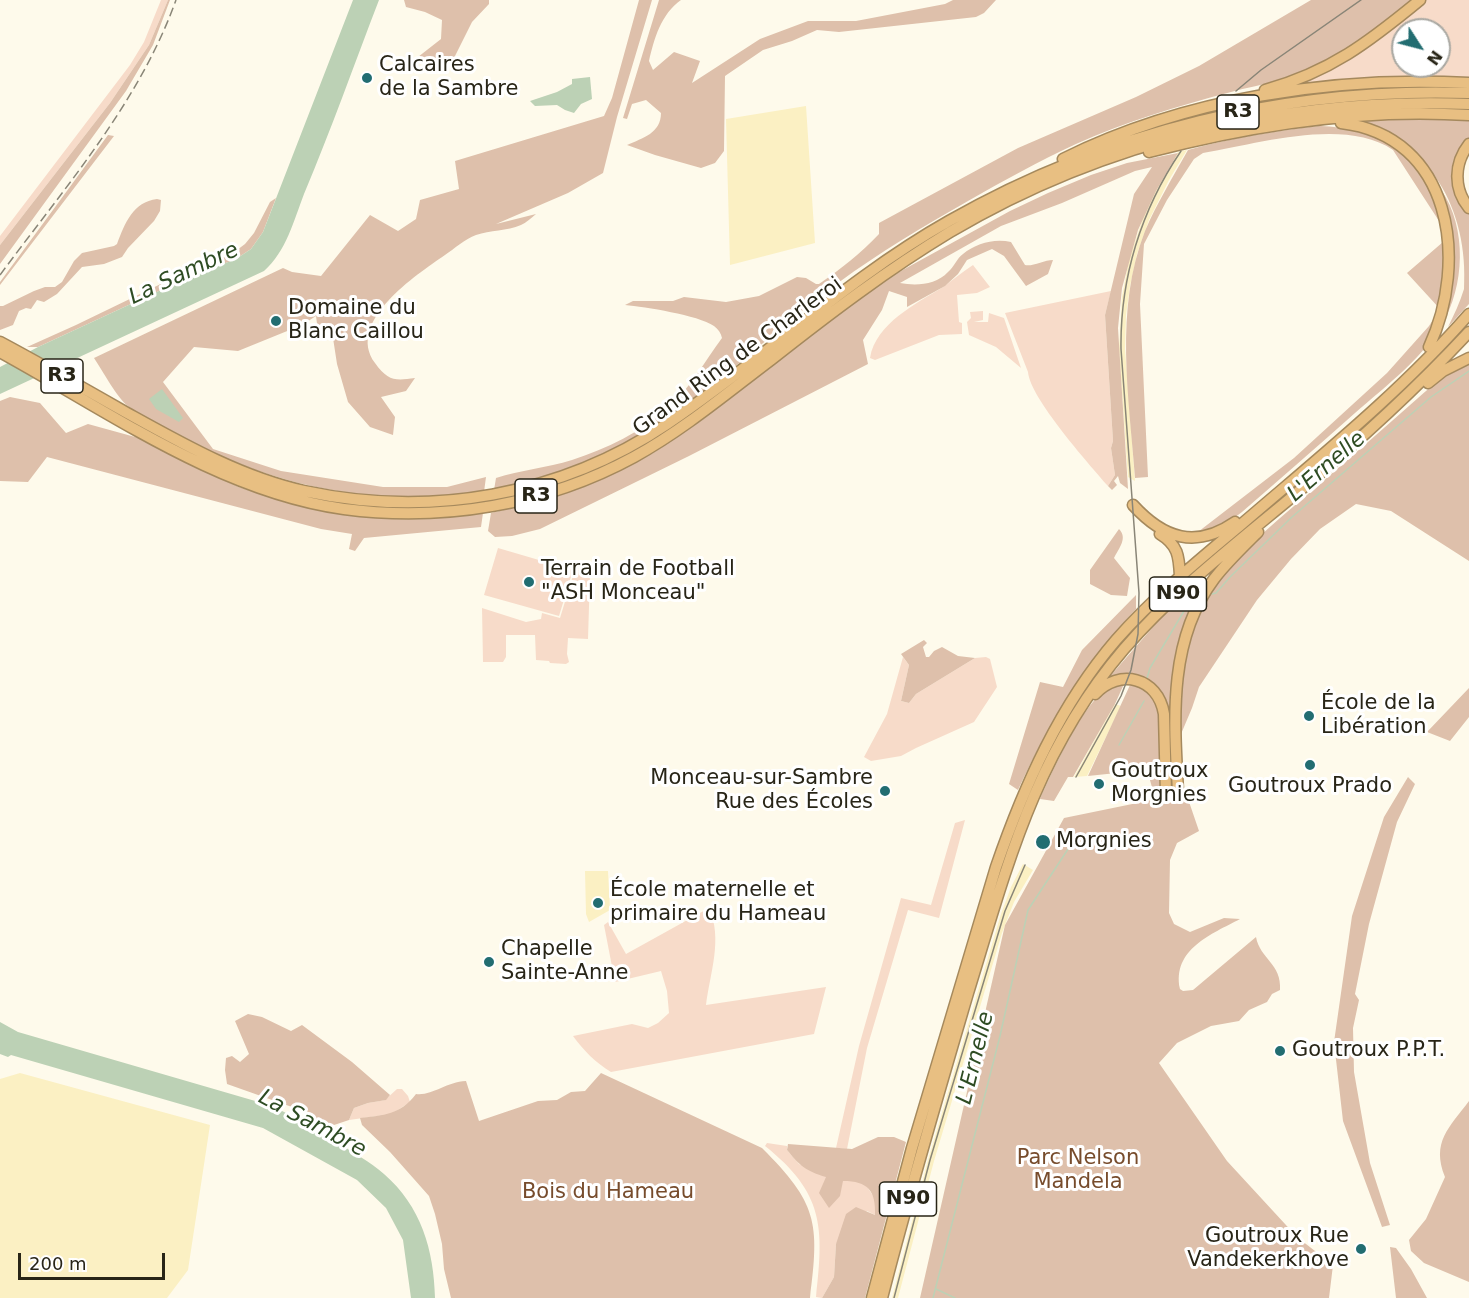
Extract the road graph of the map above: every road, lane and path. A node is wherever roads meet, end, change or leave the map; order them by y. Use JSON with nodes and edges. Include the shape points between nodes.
{"nodes":[{"id":1,"x":1420,"y":0,"type":"edge"},
{"id":2,"x":1469,"y":83,"type":"edge"},
{"id":3,"x":1469,"y":93,"type":"edge"},
{"id":4,"x":1469,"y":104,"type":"edge"},
{"id":5,"x":1210,"y":106,"type":"junction"},
{"id":6,"x":1469,"y":115,"type":"edge"},
{"id":7,"x":1322,"y":121,"type":"junction"},
{"id":8,"x":1469,"y":144,"type":"edge"},
{"id":9,"x":1057,"y":179,"type":"junction"},
{"id":10,"x":1019,"y":185,"type":"junction"},
{"id":11,"x":1454,"y":206,"type":"dead end"},
{"id":12,"x":1469,"y":208,"type":"edge"},
{"id":13,"x":1455,"y":306,"type":"dead end"},
{"id":14,"x":1469,"y":314,"type":"edge"},
{"id":15,"x":1469,"y":332,"type":"edge"},
{"id":16,"x":0,"y":342,"type":"edge"},
{"id":17,"x":0,"y":352,"type":"edge"},
{"id":18,"x":1469,"y":358,"type":"edge"},
{"id":19,"x":1411,"y":374,"type":"junction"},
{"id":20,"x":1414,"y":390,"type":"junction"},
{"id":21,"x":121,"y":415,"type":"junction"},
{"id":22,"x":1295,"y":494,"type":"junction"},
{"id":23,"x":1254,"y":513,"type":"junction"},
{"id":24,"x":1180,"y":576,"type":"junction"},
{"id":25,"x":1077,"y":711,"type":"junction"},
{"id":26,"x":1178,"y":791,"type":"dead end"},
{"id":27,"x":1166,"y":794,"type":"dead end"},
{"id":28,"x":931,"y":1099,"type":"junction"},
{"id":29,"x":872,"y":1298,"type":"edge"},
{"id":30,"x":882,"y":1298,"type":"edge"}],
"edges":[{"from":1,"to":5,"type":"highway","via":[[1369,41],[1328,67],[1282,86]]},
{"from":2,"to":5,"type":"highway","via":[[1336,87]]},
{"from":3,"to":10,"type":"highway","name":"Grand Ring de Charleroi","number":"R3","via":[[1364,95],[1215,117],[1131,140]]},
{"from":4,"to":9,"type":"highway","name":"Grand Ring de Charleroi","number":"R3","via":[[1366,105],[1267,117],[1172,138]]},
{"from":5,"to":10,"type":"highway","via":[[1086,148],[1041,169]]},
{"from":6,"to":7,"type":"highway","via":[[1416,114]]},
{"from":7,"to":9,"type":"highway","via":[[1196,141]]},
{"from":7,"to":11,"type":"highway","via":[[1368,127],[1399,142],[1427,164]]},
{"from":8,"to":12,"type":"highway","via":[[1459,162],[1457,184]]},
{"from":9,"to":21,"type":"highway","name":"Grand Ring de Charleroi","number":"R3","via":[[961,226],[884,274],[671,435],[633,458],[552,492],[463,511],[422,513],[341,508],[299,500],[218,472]]},
{"from":10,"to":21,"type":"highway","name":"Grand Ring de Charleroi","number":"R3","via":[[946,223],[878,266],[702,400],[646,437],[590,467],[506,493],[404,503],[300,490],[223,463]]},
{"from":13,"to":19,"type":"highway","via":[[1444,329]]},
{"from":14,"to":19,"type":"highway","number":"N90"},
{"from":15,"to":20,"type":"highway","number":"N90"},
{"from":16,"to":21,"type":"highway","name":"Grand Ring de Charleroi","number":"R3"},
{"from":17,"to":21,"type":"highway","name":"Grand Ring de Charleroi","number":"R3"},
{"from":18,"to":20,"type":"highway"},
{"from":19,"to":23,"type":"highway","number":"N90"},
{"from":20,"to":22,"type":"highway","number":"N90"},
{"from":22,"to":25,"type":"highway","number":"N90","via":[[1159,611]]},
{"from":22,"to":26,"type":"highway","via":[[1213,580],[1193,617],[1177,678]]},
{"from":23,"to":24,"type":"highway","number":"N90"},
{"from":23,"to":24,"type":"highway","via":[[1214,534],[1190,538],[1166,533],[1131,507],[1177,549]]},
{"from":24,"to":28,"type":"highway","number":"N90","via":[[1089,674],[1031,777],[996,867]]},
{"from":25,"to":27,"type":"highway","via":[[1102,688],[1119,679],[1135,680],[1155,692],[1164,714]]},
{"from":25,"to":28,"type":"highway","number":"N90","via":[[1020,828]]},
{"from":28,"to":29,"type":"highway","number":"N90"},
{"from":28,"to":30,"type":"highway","number":"N90"}]}
